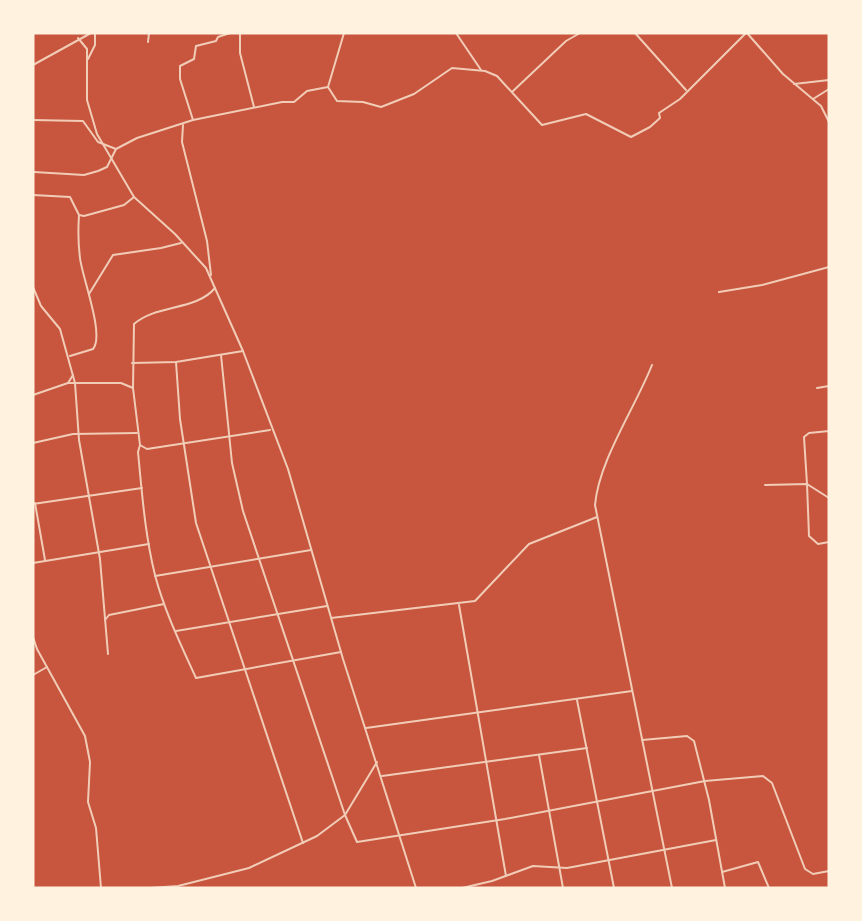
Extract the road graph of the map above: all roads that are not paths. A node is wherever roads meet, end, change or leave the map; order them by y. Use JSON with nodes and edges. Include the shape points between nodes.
{"nodes":[{"id":1,"x":93,"y":33,"type":"edge"},
{"id":2,"x":148,"y":33,"type":"edge"},
{"id":3,"x":231,"y":33,"type":"edge"},
{"id":4,"x":238,"y":33,"type":"edge"},
{"id":5,"x":456,"y":33,"type":"edge"},
{"id":6,"x":580,"y":33,"type":"edge"},
{"id":7,"x":635,"y":33,"type":"edge"},
{"id":8,"x":747,"y":33,"type":"edge"},
{"id":9,"x":343,"y":34,"type":"edge"},
{"id":10,"x":78,"y":38,"type":"junction"},
{"id":11,"x":148,"y":42,"type":"dead end"},
{"id":12,"x":88,"y":58,"type":"junction"},
{"id":13,"x":33,"y":64,"type":"edge"},
{"id":14,"x":481,"y":70,"type":"junction"},
{"id":15,"x":829,"y":80,"type":"edge"},
{"id":16,"x":794,"y":84,"type":"junction"},
{"id":17,"x":328,"y":87,"type":"junction"},
{"id":18,"x":829,"y":89,"type":"edge"},
{"id":19,"x":686,"y":90,"type":"junction"},
{"id":20,"x":511,"y":93,"type":"junction"},
{"id":21,"x":813,"y":99,"type":"junction"},
{"id":22,"x":254,"y":107,"type":"junction"},
{"id":23,"x":33,"y":120,"type":"edge"},
{"id":24,"x":193,"y":120,"type":"junction"},
{"id":25,"x":829,"y":122,"type":"edge"},
{"id":26,"x":183,"y":125,"type":"junction"},
{"id":27,"x":103,"y":144,"type":"junction"},
{"id":28,"x":116,"y":149,"type":"junction"},
{"id":29,"x":110,"y":157,"type":"junction"},
{"id":30,"x":34,"y":172,"type":"edge"},
{"id":31,"x":33,"y":195,"type":"edge"},
{"id":32,"x":134,"y":197,"type":"junction"},
{"id":33,"x":80,"y":215,"type":"junction"},
{"id":34,"x":181,"y":243,"type":"junction"},
{"id":35,"x":829,"y":267,"type":"edge"},
{"id":36,"x":211,"y":278,"type":"junction"},
{"id":37,"x":33,"y":287,"type":"edge"},
{"id":38,"x":215,"y":288,"type":"junction"},
{"id":39,"x":719,"y":292,"type":"dead end"},
{"id":40,"x":89,"y":294,"type":"junction"},
{"id":41,"x":243,"y":351,"type":"junction"},
{"id":42,"x":221,"y":355,"type":"junction"},
{"id":43,"x":69,"y":357,"type":"junction"},
{"id":44,"x":176,"y":362,"type":"junction"},
{"id":45,"x":132,"y":363,"type":"junction"},
{"id":46,"x":652,"y":365,"type":"dead end"},
{"id":47,"x":74,"y":375,"type":"junction"},
{"id":48,"x":68,"y":383,"type":"junction"},
{"id":49,"x":75,"y":383,"type":"junction"},
{"id":50,"x":829,"y":386,"type":"edge"},
{"id":51,"x":133,"y":388,"type":"junction"},
{"id":52,"x":817,"y":388,"type":"dead end"},
{"id":53,"x":33,"y":395,"type":"edge"},
{"id":54,"x":271,"y":430,"type":"junction"},
{"id":55,"x":829,"y":431,"type":"edge"},
{"id":56,"x":79,"y":433,"type":"junction"},
{"id":57,"x":137,"y":433,"type":"junction"},
{"id":58,"x":229,"y":436,"type":"junction"},
{"id":59,"x":184,"y":442,"type":"junction"},
{"id":60,"x":33,"y":443,"type":"edge"},
{"id":61,"x":140,"y":445,"type":"junction"},
{"id":62,"x":807,"y":484,"type":"junction"},
{"id":63,"x":765,"y":485,"type":"dead end"},
{"id":64,"x":142,"y":488,"type":"junction"},
{"id":65,"x":89,"y":497,"type":"junction"},
{"id":66,"x":829,"y":498,"type":"edge"},
{"id":67,"x":34,"y":503,"type":"edge"},
{"id":68,"x":597,"y":517,"type":"junction"},
{"id":69,"x":829,"y":542,"type":"edge"},
{"id":70,"x":149,"y":544,"type":"junction"},
{"id":71,"x":311,"y":549,"type":"junction"},
{"id":72,"x":97,"y":552,"type":"junction"},
{"id":73,"x":259,"y":558,"type":"junction"},
{"id":74,"x":45,"y":561,"type":"junction"},
{"id":75,"x":33,"y":563,"type":"edge"},
{"id":76,"x":210,"y":566,"type":"junction"},
{"id":77,"x":155,"y":576,"type":"junction"},
{"id":78,"x":164,"y":604,"type":"junction"},
{"id":79,"x":459,"y":605,"type":"junction"},
{"id":80,"x":327,"y":606,"type":"junction"},
{"id":81,"x":278,"y":614,"type":"junction"},
{"id":82,"x":331,"y":618,"type":"junction"},
{"id":83,"x":105,"y":620,"type":"junction"},
{"id":84,"x":228,"y":621,"type":"junction"},
{"id":85,"x":176,"y":631,"type":"junction"},
{"id":86,"x":33,"y":637,"type":"edge"},
{"id":87,"x":341,"y":652,"type":"junction"},
{"id":88,"x":108,"y":654,"type":"dead end"},
{"id":89,"x":295,"y":662,"type":"junction"},
{"id":90,"x":47,"y":667,"type":"junction"},
{"id":91,"x":245,"y":669,"type":"junction"},
{"id":92,"x":33,"y":675,"type":"edge"},
{"id":93,"x":632,"y":691,"type":"junction"},
{"id":94,"x":578,"y":700,"type":"junction"},
{"id":95,"x":478,"y":712,"type":"junction"},
{"id":96,"x":366,"y":728,"type":"junction"},
{"id":97,"x":642,"y":740,"type":"junction"},
{"id":98,"x":587,"y":748,"type":"junction"},
{"id":99,"x":539,"y":755,"type":"junction"},
{"id":100,"x":376,"y":762,"type":"junction"},
{"id":101,"x":485,"y":762,"type":"junction"},
{"id":102,"x":382,"y":776,"type":"junction"},
{"id":103,"x":705,"y":781,"type":"junction"},
{"id":104,"x":652,"y":792,"type":"junction"},
{"id":105,"x":597,"y":802,"type":"junction"},
{"id":106,"x":549,"y":811,"type":"junction"},
{"id":107,"x":345,"y":814,"type":"junction"},
{"id":108,"x":497,"y":820,"type":"junction"},
{"id":109,"x":401,"y":837,"type":"junction"},
{"id":110,"x":716,"y":840,"type":"junction"},
{"id":111,"x":303,"y":843,"type":"junction"},
{"id":112,"x":664,"y":849,"type":"junction"},
{"id":113,"x":609,"y":860,"type":"junction"},
{"id":114,"x":559,"y":867,"type":"junction"},
{"id":115,"x":829,"y":871,"type":"edge"},
{"id":116,"x":722,"y":872,"type":"junction"},
{"id":117,"x":506,"y":876,"type":"junction"},
{"id":118,"x":101,"y":888,"type":"edge"},
{"id":119,"x":150,"y":888,"type":"edge"},
{"id":120,"x":416,"y":888,"type":"edge"},
{"id":121,"x":462,"y":888,"type":"edge"},
{"id":122,"x":563,"y":888,"type":"edge"},
{"id":123,"x":614,"y":888,"type":"edge"},
{"id":124,"x":672,"y":888,"type":"edge"},
{"id":125,"x":724,"y":888,"type":"edge"},
{"id":126,"x":769,"y":888,"type":"edge"}],
"edges":[{"from":1,"to":10,"type":"street"},
{"from":1,"to":12,"type":"street","via":[[95,45]]},
{"from":2,"to":11,"type":"street"},
{"from":3,"to":24,"type":"street","via":[[196,46],[194,59],[180,66],[180,79]]},
{"from":4,"to":22,"type":"street"},
{"from":5,"to":14,"type":"street"},
{"from":6,"to":20,"type":"street","via":[[566,41]]},
{"from":7,"to":19,"type":"street"},
{"from":8,"to":16,"type":"street"},
{"from":8,"to":19,"type":"street"},
{"from":9,"to":17,"type":"street"},
{"from":10,"to":12,"type":"street","via":[[85,45]]},
{"from":10,"to":13,"type":"street"},
{"from":12,"to":27,"type":"street","via":[[88,109]]},
{"from":14,"to":17,"type":"street","via":[[452,68],[414,94],[381,107],[337,101]]},
{"from":14,"to":20,"type":"street","via":[[493,73]]},
{"from":15,"to":16,"type":"street"},
{"from":16,"to":21,"type":"street"},
{"from":17,"to":22,"type":"street","via":[[307,91],[294,102]]},
{"from":18,"to":21,"type":"street"},
{"from":19,"to":20,"type":"street","via":[[659,113],[655,123],[631,136],[586,114],[542,125]]},
{"from":21,"to":25,"type":"street"},
{"from":22,"to":24,"type":"street"},
{"from":23,"to":27,"type":"street","via":[[83,121]]},
{"from":24,"to":26,"type":"street"},
{"from":26,"to":28,"type":"street","via":[[137,138]]},
{"from":26,"to":36,"type":"street","via":[[182,142],[207,241]]},
{"from":27,"to":28,"type":"street"},
{"from":27,"to":29,"type":"street"},
{"from":28,"to":29,"type":"street"},
{"from":29,"to":30,"type":"street","via":[[107,167],[84,175]]},
{"from":29,"to":32,"type":"street"},
{"from":31,"to":33,"type":"street","via":[[70,197]]},
{"from":32,"to":33,"type":"street","via":[[124,206]]},
{"from":32,"to":34,"type":"street"},
{"from":33,"to":40,"type":"street","via":[[77,235]]},
{"from":34,"to":36,"type":"street"},
{"from":34,"to":40,"type":"street","via":[[113,255]]},
{"from":35,"to":39,"type":"street"},
{"from":36,"to":38,"type":"street"},
{"from":37,"to":43,"type":"street","via":[[41,306],[60,329]]},
{"from":38,"to":41,"type":"street"},
{"from":38,"to":45,"type":"street","via":[[202,298],[134,324]]},
{"from":40,"to":43,"type":"street","via":[[97,344]]},
{"from":41,"to":42,"type":"street"},
{"from":41,"to":54,"type":"street"},
{"from":42,"to":44,"type":"street"},
{"from":42,"to":58,"type":"street"},
{"from":43,"to":47,"type":"street"},
{"from":44,"to":45,"type":"street"},
{"from":44,"to":59,"type":"street"},
{"from":45,"to":51,"type":"street"},
{"from":46,"to":68,"type":"street","via":[[596,489]]},
{"from":47,"to":48,"type":"street"},
{"from":47,"to":49,"type":"street"},
{"from":48,"to":49,"type":"street"},
{"from":48,"to":53,"type":"street"},
{"from":49,"to":51,"type":"street","via":[[122,383]]},
{"from":49,"to":56,"type":"street"},
{"from":50,"to":52,"type":"street"},
{"from":51,"to":57,"type":"street"},
{"from":54,"to":58,"type":"street"},
{"from":54,"to":71,"type":"street","via":[[287,468]]},
{"from":55,"to":62,"type":"street","via":[[804,437]]},
{"from":56,"to":57,"type":"street"},
{"from":56,"to":60,"type":"street"},
{"from":56,"to":65,"type":"street"},
{"from":57,"to":61,"type":"street"},
{"from":58,"to":59,"type":"street"},
{"from":58,"to":73,"type":"street","via":[[238,489]]},
{"from":59,"to":61,"type":"street","via":[[147,448]]},
{"from":59,"to":76,"type":"street","via":[[193,508]]},
{"from":61,"to":64,"type":"street"},
{"from":62,"to":63,"type":"street"},
{"from":62,"to":66,"type":"street"},
{"from":62,"to":69,"type":"street","via":[[809,536],[818,544]]},
{"from":64,"to":65,"type":"street"},
{"from":64,"to":70,"type":"street"},
{"from":65,"to":67,"type":"street"},
{"from":65,"to":72,"type":"street"},
{"from":67,"to":74,"type":"street"},
{"from":68,"to":79,"type":"street","via":[[534,541],[479,599]]},
{"from":68,"to":93,"type":"street"},
{"from":70,"to":72,"type":"street"},
{"from":70,"to":77,"type":"street"},
{"from":71,"to":73,"type":"street"},
{"from":71,"to":80,"type":"street"},
{"from":72,"to":74,"type":"street"},
{"from":72,"to":83,"type":"street"},
{"from":73,"to":76,"type":"street"},
{"from":73,"to":81,"type":"street"},
{"from":74,"to":75,"type":"street"},
{"from":76,"to":77,"type":"street"},
{"from":76,"to":84,"type":"street"},
{"from":77,"to":78,"type":"street"},
{"from":78,"to":83,"type":"street","via":[[110,615]]},
{"from":78,"to":85,"type":"street"},
{"from":79,"to":82,"type":"street"},
{"from":79,"to":95,"type":"street"},
{"from":80,"to":81,"type":"street"},
{"from":80,"to":82,"type":"street"},
{"from":81,"to":84,"type":"street"},
{"from":81,"to":89,"type":"street"},
{"from":82,"to":87,"type":"street"},
{"from":83,"to":88,"type":"street"},
{"from":84,"to":85,"type":"street"},
{"from":84,"to":91,"type":"street"},
{"from":85,"to":91,"type":"street","via":[[197,678]]},
{"from":86,"to":90,"type":"street"},
{"from":87,"to":89,"type":"street"},
{"from":87,"to":96,"type":"street"},
{"from":89,"to":91,"type":"street"},
{"from":89,"to":107,"type":"street"},
{"from":90,"to":92,"type":"street"},
{"from":90,"to":118,"type":"street","via":[[85,736],[90,768],[88,802],[96,828]]},
{"from":91,"to":111,"type":"street"},
{"from":93,"to":94,"type":"street"},
{"from":93,"to":97,"type":"street"},
{"from":94,"to":95,"type":"street"},
{"from":94,"to":98,"type":"street"},
{"from":95,"to":96,"type":"street"},
{"from":95,"to":101,"type":"street"},
{"from":96,"to":100,"type":"street"},
{"from":97,"to":103,"type":"street","via":[[691,738]]},
{"from":97,"to":104,"type":"street"},
{"from":98,"to":99,"type":"street"},
{"from":98,"to":105,"type":"street"},
{"from":99,"to":101,"type":"street"},
{"from":99,"to":106,"type":"street"},
{"from":100,"to":102,"type":"street"},
{"from":100,"to":107,"type":"street"},
{"from":101,"to":102,"type":"street"},
{"from":101,"to":108,"type":"street"},
{"from":102,"to":109,"type":"street"},
{"from":103,"to":104,"type":"street"},
{"from":103,"to":110,"type":"street"},
{"from":103,"to":115,"type":"street","via":[[766,776],[805,869],[813,874]]},
{"from":104,"to":105,"type":"street"},
{"from":104,"to":112,"type":"street"},
{"from":105,"to":106,"type":"street"},
{"from":105,"to":113,"type":"street"},
{"from":106,"to":108,"type":"street"},
{"from":106,"to":114,"type":"street"},
{"from":107,"to":109,"type":"street","via":[[357,842]]},
{"from":107,"to":111,"type":"street","via":[[333,826]]},
{"from":108,"to":109,"type":"street"},
{"from":108,"to":117,"type":"street"},
{"from":109,"to":120,"type":"street"},
{"from":110,"to":112,"type":"street"},
{"from":110,"to":116,"type":"street"},
{"from":111,"to":119,"type":"street","via":[[249,868],[178,886]]},
{"from":112,"to":113,"type":"street"},
{"from":112,"to":124,"type":"street"},
{"from":113,"to":114,"type":"street"},
{"from":113,"to":123,"type":"street"},
{"from":114,"to":117,"type":"street","via":[[533,866]]},
{"from":114,"to":122,"type":"street"},
{"from":116,"to":125,"type":"street"},
{"from":116,"to":126,"type":"street","via":[[758,862]]},
{"from":117,"to":121,"type":"street"}]}
